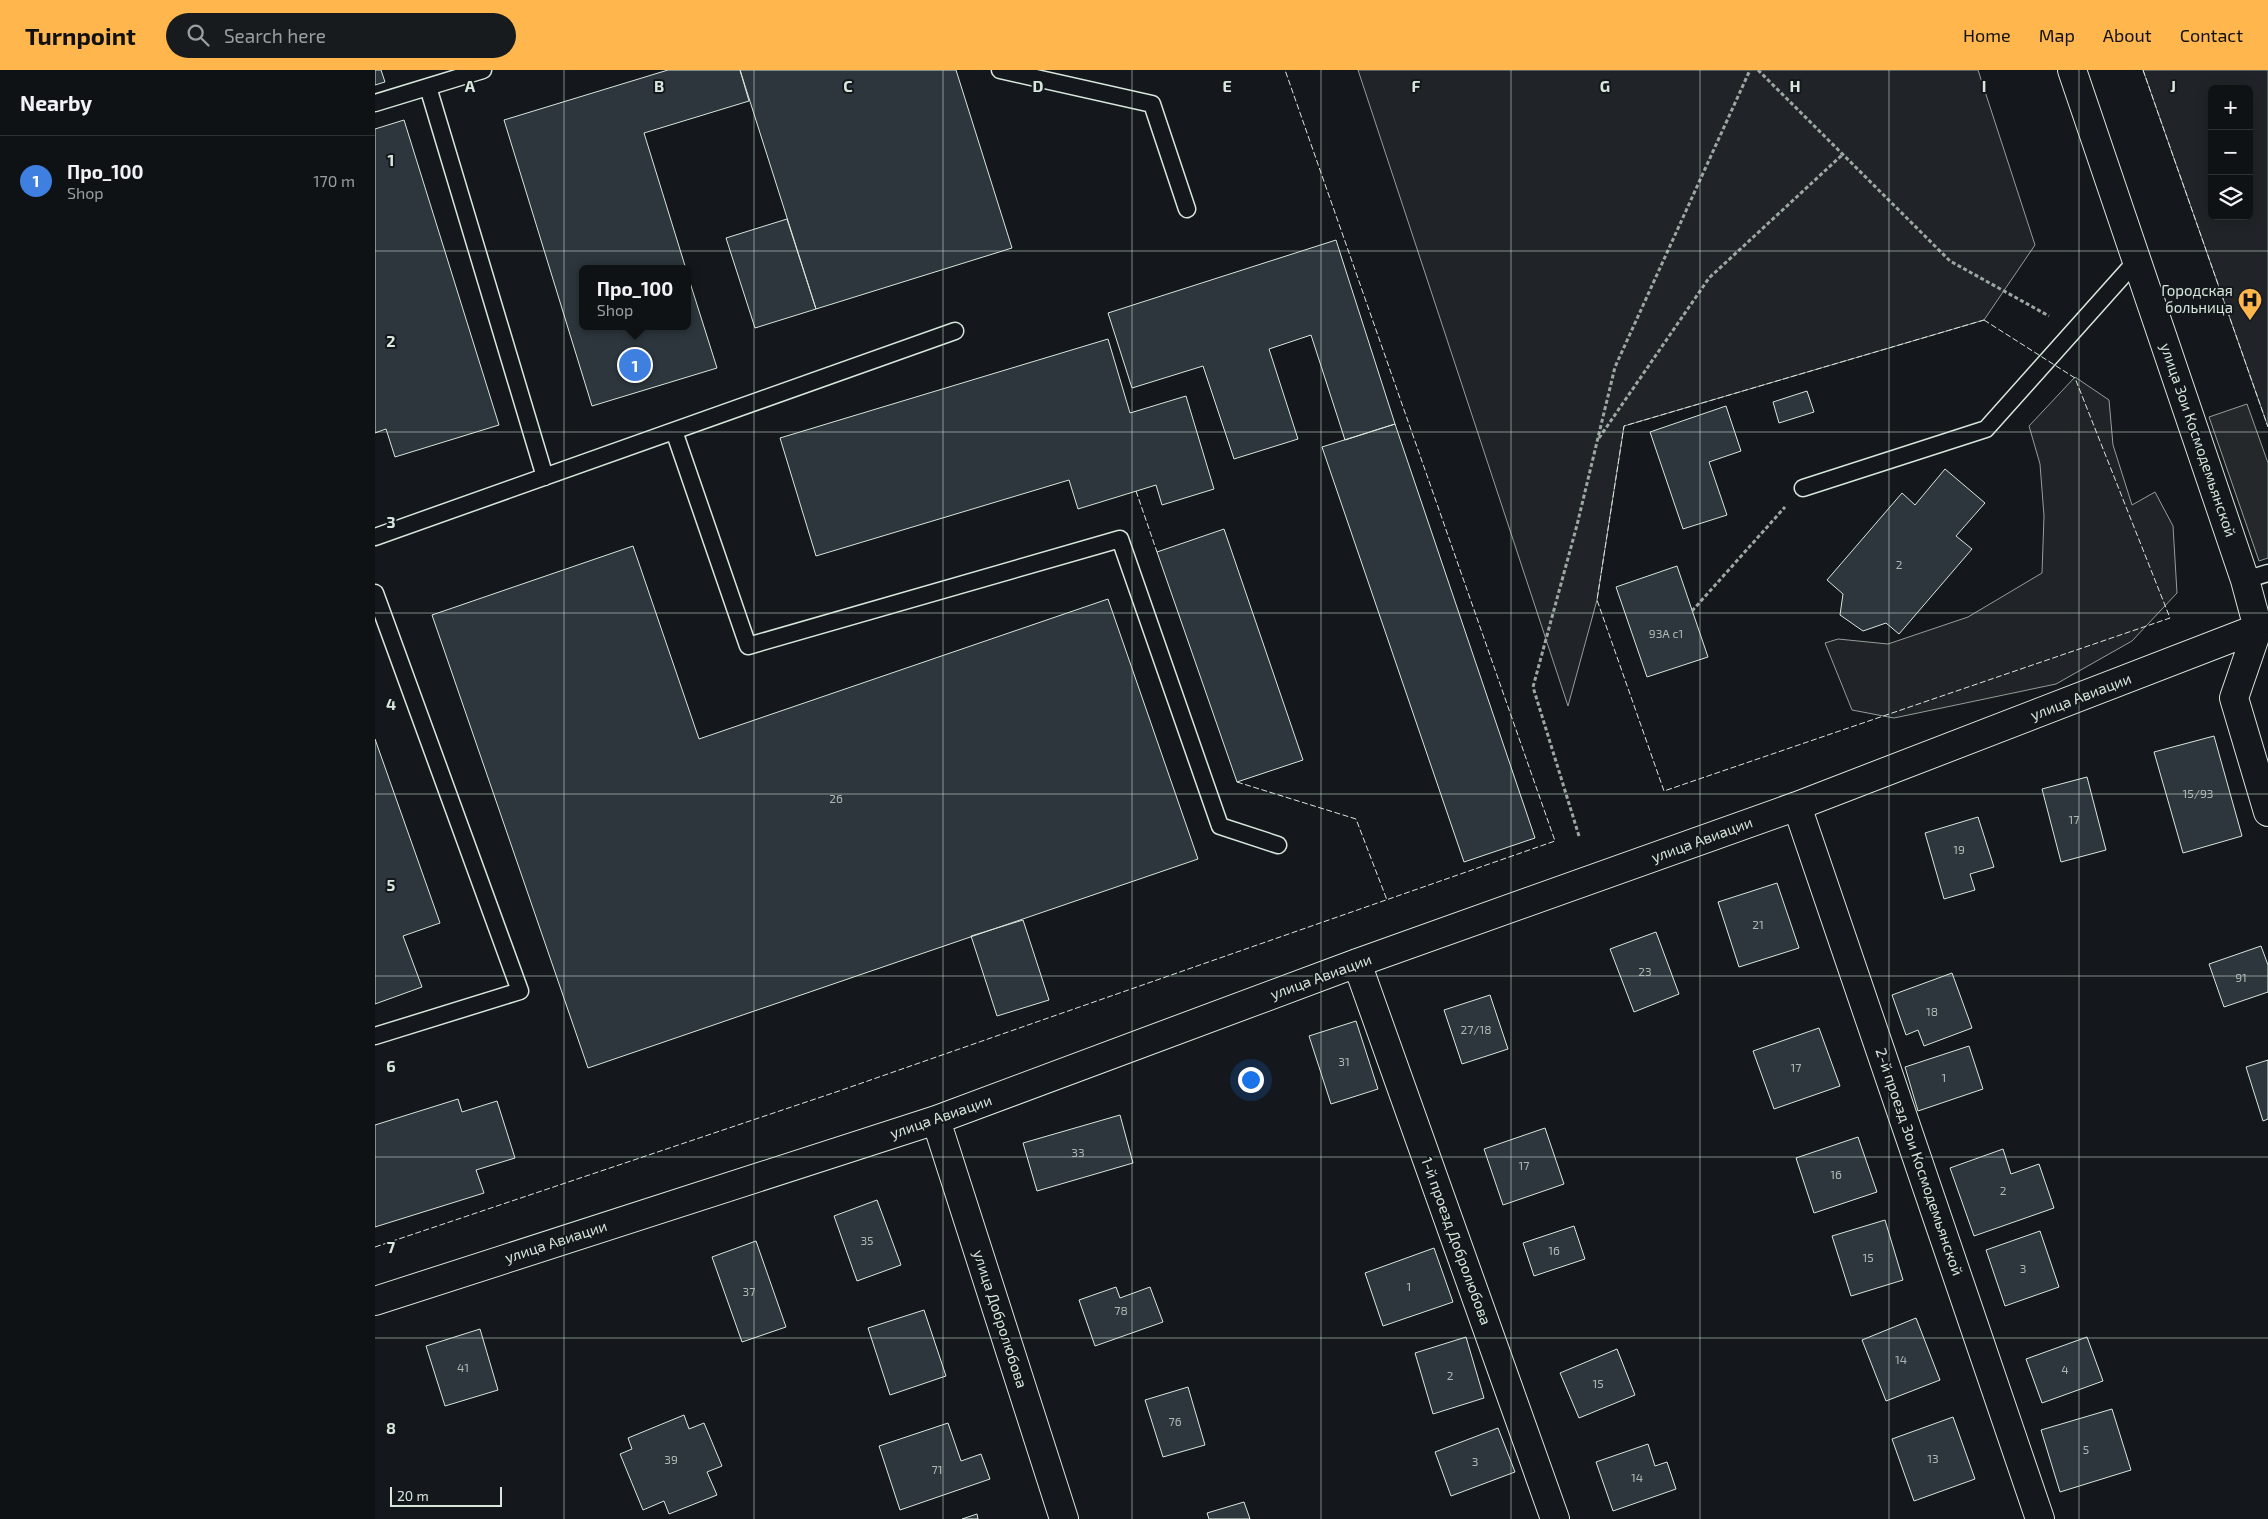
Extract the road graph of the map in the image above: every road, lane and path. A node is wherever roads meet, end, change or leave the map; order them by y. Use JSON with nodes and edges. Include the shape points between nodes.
{"nodes":[{"id":1,"x":483,"y":70,"type":"edge"},
{"id":2,"x":1000,"y":70,"type":"edge"},
{"id":3,"x":1750,"y":70,"type":"edge"},
{"id":4,"x":1758,"y":70,"type":"edge"},
{"id":5,"x":2072,"y":70,"type":"edge"},
{"id":6,"x":428,"y":87,"type":"junction"},
{"id":7,"x":375,"y":103,"type":"edge"},
{"id":8,"x":1842,"y":155,"type":"junction"},
{"id":9,"x":1187,"y":209,"type":"dead end"},
{"id":10,"x":2137,"y":260,"type":"junction"},
{"id":11,"x":2074,"y":330,"type":"junction"},
{"id":12,"x":955,"y":331,"type":"dead end"},
{"id":13,"x":674,"y":431,"type":"junction"},
{"id":14,"x":1597,"y":440,"type":"junction"},
{"id":15,"x":545,"y":476,"type":"junction"},
{"id":16,"x":1803,"y":488,"type":"joint"},
{"id":17,"x":375,"y":537,"type":"edge"},
{"id":18,"x":2257,"y":576,"type":"edge"},
{"id":19,"x":375,"y":593,"type":"edge"},
{"id":20,"x":1692,"y":611,"type":"dead end"},
{"id":21,"x":2258,"y":628,"type":"junction"},
{"id":22,"x":1797,"y":806,"type":"junction"},
{"id":23,"x":2268,"y":812,"type":"edge"},
{"id":24,"x":1579,"y":836,"type":"dead end"},
{"id":25,"x":1278,"y":846,"type":"dead end"},
{"id":26,"x":1357,"y":963,"type":"junction"},
{"id":27,"x":375,"y":1036,"type":"edge"},
{"id":28,"x":936,"y":1120,"type":"junction"},
{"id":29,"x":375,"y":1300,"type":"edge"},
{"id":30,"x":1064,"y":1519,"type":"edge"},
{"id":31,"x":1555,"y":1519,"type":"edge"},
{"id":32,"x":2040,"y":1519,"type":"edge"}],
"edges":[{"from":1,"to":6,"type":"lane"},
{"from":2,"to":9,"type":"lane","via":[[1152,104]]},
{"from":3,"to":14,"type":"path","via":[[1615,367]]},
{"from":4,"to":8,"type":"path"},
{"from":5,"to":10,"type":"street","name":"улица Зои Космодемьянской"},
{"from":6,"to":7,"type":"lane"},
{"from":6,"to":15,"type":"lane"},
{"from":8,"to":11,"type":"path","via":[[1950,261]]},
{"from":8,"to":14,"type":"path","via":[[1709,278]]},
{"from":10,"to":11,"type":"lane"},
{"from":10,"to":18,"type":"street","name":"улица Зои Космодемьянской"},
{"from":11,"to":16,"type":"lane","via":[[1986,429]]},
{"from":12,"to":13,"type":"lane"},
{"from":13,"to":15,"type":"lane"},
{"from":13,"to":25,"type":"lane","via":[[748,646],[1120,539],[1220,826]]},
{"from":14,"to":24,"type":"path","via":[[1533,687]]},
{"from":15,"to":17,"type":"lane"},
{"from":16,"to":20,"type":"path"},
{"from":18,"to":21,"type":"street","name":"улица Зои Космодемьянской"},
{"from":19,"to":27,"type":"lane","via":[[520,991]]},
{"from":21,"to":22,"type":"street","name":"улица Авиации"},
{"from":21,"to":23,"type":"street","via":[[2234,698]]},
{"from":22,"to":26,"type":"street","name":"улица Авиации"},
{"from":22,"to":32,"type":"street","name":"2-й проезд Зои Космодемьянской"},
{"from":26,"to":28,"type":"street","name":"улица Авиации"},
{"from":26,"to":31,"type":"street","name":"1-й проезд Добролюбова"},
{"from":28,"to":29,"type":"street","name":"улица Авиации"},
{"from":28,"to":30,"type":"street","name":"улица Добролюбова"}]}
